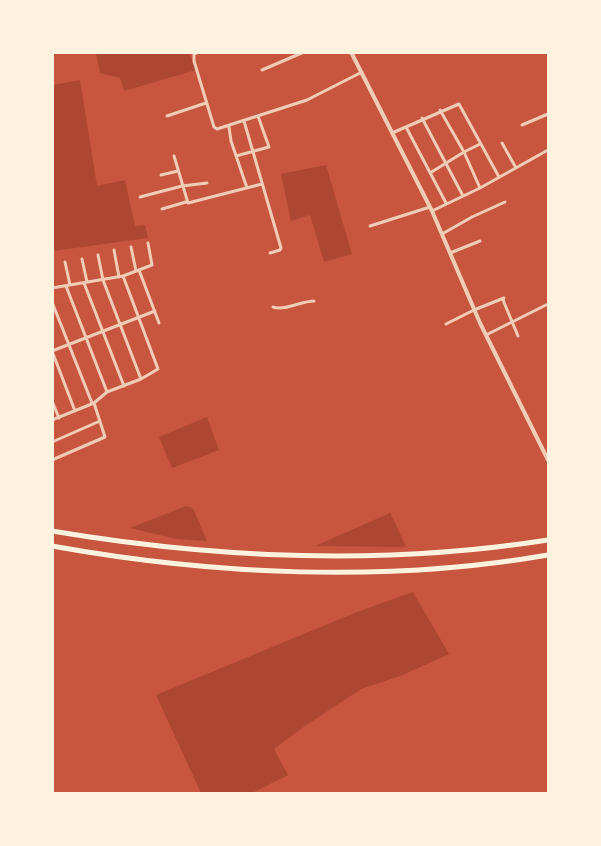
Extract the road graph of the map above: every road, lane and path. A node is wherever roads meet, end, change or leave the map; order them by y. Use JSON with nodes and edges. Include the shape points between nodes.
{"nodes":[{"id":1,"x":199,"y":52,"type":"edge"},
{"id":2,"x":304,"y":52,"type":"edge"},
{"id":3,"x":351,"y":52,"type":"edge"},
{"id":4,"x":462,"y":52,"type":"edge"},
{"id":5,"x":469,"y":52,"type":"edge"},
{"id":6,"x":262,"y":70,"type":"dead end"},
{"id":7,"x":362,"y":72,"type":"junction"},
{"id":8,"x":206,"y":103,"type":"junction"},
{"id":9,"x":440,"y":110,"type":"junction"},
{"id":10,"x":549,"y":114,"type":"edge"},
{"id":11,"x":167,"y":116,"type":"dead end"},
{"id":12,"x":258,"y":116,"type":"junction"},
{"id":13,"x":422,"y":118,"type":"junction"},
{"id":14,"x":244,"y":121,"type":"junction"},
{"id":15,"x":522,"y":125,"type":"dead end"},
{"id":16,"x":229,"y":126,"type":"junction"},
{"id":17,"x":406,"y":127,"type":"junction"},
{"id":18,"x":392,"y":133,"type":"junction"},
{"id":19,"x":502,"y":142,"type":"dead end"},
{"id":20,"x":480,"y":144,"type":"junction"},
{"id":21,"x":549,"y":150,"type":"edge"},
{"id":22,"x":253,"y":151,"type":"junction"},
{"id":23,"x":464,"y":152,"type":"junction"},
{"id":24,"x":174,"y":156,"type":"dead end"},
{"id":25,"x":236,"y":156,"type":"junction"},
{"id":26,"x":446,"y":164,"type":"junction"},
{"id":27,"x":516,"y":168,"type":"junction"},
{"id":28,"x":178,"y":171,"type":"junction"},
{"id":29,"x":430,"y":174,"type":"junction"},
{"id":30,"x":161,"y":175,"type":"dead end"},
{"id":31,"x":500,"y":177,"type":"junction"},
{"id":32,"x":207,"y":183,"type":"dead end"},
{"id":33,"x":262,"y":184,"type":"junction"},
{"id":34,"x":182,"y":186,"type":"junction"},
{"id":35,"x":247,"y":188,"type":"junction"},
{"id":36,"x":480,"y":188,"type":"junction"},
{"id":37,"x":463,"y":196,"type":"junction"},
{"id":38,"x":140,"y":197,"type":"dead end"},
{"id":39,"x":186,"y":202,"type":"junction"},
{"id":40,"x":505,"y":202,"type":"dead end"},
{"id":41,"x":446,"y":203,"type":"junction"},
{"id":42,"x":162,"y":209,"type":"dead end"},
{"id":43,"x":431,"y":209,"type":"junction"},
{"id":44,"x":370,"y":226,"type":"dead end"},
{"id":45,"x":442,"y":234,"type":"junction"},
{"id":46,"x":480,"y":241,"type":"dead end"},
{"id":47,"x":148,"y":243,"type":"dead end"},
{"id":48,"x":131,"y":247,"type":"dead end"},
{"id":49,"x":114,"y":250,"type":"dead end"},
{"id":50,"x":270,"y":253,"type":"dead end"},
{"id":51,"x":450,"y":253,"type":"junction"},
{"id":52,"x":98,"y":255,"type":"dead end"},
{"id":53,"x":82,"y":259,"type":"dead end"},
{"id":54,"x":64,"y":262,"type":"dead end"},
{"id":55,"x":137,"y":271,"type":"junction"},
{"id":56,"x":121,"y":277,"type":"junction"},
{"id":57,"x":103,"y":280,"type":"junction"},
{"id":58,"x":85,"y":283,"type":"junction"},
{"id":59,"x":68,"y":286,"type":"junction"},
{"id":60,"x":53,"y":287,"type":"edge"},
{"id":61,"x":314,"y":301,"type":"dead end"},
{"id":62,"x":52,"y":302,"type":"edge"},
{"id":63,"x":549,"y":304,"type":"edge"},
{"id":64,"x":273,"y":307,"type":"dead end"},
{"id":65,"x":474,"y":310,"type":"junction"},
{"id":66,"x":155,"y":311,"type":"junction"},
{"id":67,"x":139,"y":317,"type":"junction"},
{"id":68,"x":159,"y":323,"type":"dead end"},
{"id":69,"x":511,"y":323,"type":"junction"},
{"id":70,"x":446,"y":324,"type":"dead end"},
{"id":71,"x":120,"y":325,"type":"junction"},
{"id":72,"x":103,"y":332,"type":"junction"},
{"id":73,"x":486,"y":335,"type":"junction"},
{"id":74,"x":518,"y":336,"type":"dead end"},
{"id":75,"x":86,"y":338,"type":"junction"},
{"id":76,"x":69,"y":345,"type":"junction"},
{"id":77,"x":141,"y":379,"type":"junction"},
{"id":78,"x":124,"y":386,"type":"junction"},
{"id":79,"x":108,"y":392,"type":"junction"},
{"id":80,"x":52,"y":401,"type":"edge"},
{"id":81,"x":93,"y":403,"type":"junction"},
{"id":82,"x":75,"y":411,"type":"junction"},
{"id":83,"x":59,"y":417,"type":"junction"},
{"id":84,"x":52,"y":420,"type":"edge"},
{"id":85,"x":100,"y":421,"type":"junction"},
{"id":86,"x":52,"y":442,"type":"edge"},
{"id":87,"x":52,"y":460,"type":"edge"},
{"id":88,"x":549,"y":460,"type":"edge"},
{"id":89,"x":52,"y":531,"type":"edge"},
{"id":90,"x":549,"y":540,"type":"edge"},
{"id":91,"x":52,"y":546,"type":"edge"},
{"id":92,"x":549,"y":555,"type":"edge"}],
"edges":[{"from":1,"to":8,"type":"street","via":[[194,54],[194,61]]},
{"from":2,"to":6,"type":"street"},
{"from":3,"to":7,"type":"street"},
{"from":4,"to":5,"type":"street"},
{"from":7,"to":12,"type":"street","via":[[307,100]]},
{"from":7,"to":18,"type":"street"},
{"from":8,"to":11,"type":"street"},
{"from":8,"to":16,"type":"street","via":[[214,128]]},
{"from":9,"to":13,"type":"street"},
{"from":9,"to":20,"type":"street","via":[[459,104]]},
{"from":9,"to":23,"type":"street"},
{"from":10,"to":15,"type":"street"},
{"from":12,"to":14,"type":"street"},
{"from":12,"to":22,"type":"street","via":[[269,147]]},
{"from":13,"to":17,"type":"street"},
{"from":13,"to":26,"type":"street"},
{"from":14,"to":16,"type":"street"},
{"from":14,"to":22,"type":"street"},
{"from":16,"to":25,"type":"street"},
{"from":17,"to":18,"type":"street"},
{"from":17,"to":29,"type":"street"},
{"from":18,"to":43,"type":"street"},
{"from":19,"to":27,"type":"street"},
{"from":20,"to":23,"type":"street"},
{"from":20,"to":31,"type":"street"},
{"from":21,"to":27,"type":"street"},
{"from":22,"to":25,"type":"street"},
{"from":22,"to":33,"type":"street"},
{"from":23,"to":26,"type":"street"},
{"from":23,"to":36,"type":"street"},
{"from":24,"to":28,"type":"street"},
{"from":25,"to":35,"type":"street"},
{"from":26,"to":29,"type":"street"},
{"from":26,"to":37,"type":"street"},
{"from":27,"to":31,"type":"street"},
{"from":28,"to":30,"type":"street"},
{"from":28,"to":34,"type":"street"},
{"from":29,"to":41,"type":"street"},
{"from":31,"to":36,"type":"street"},
{"from":32,"to":34,"type":"street"},
{"from":33,"to":35,"type":"street"},
{"from":33,"to":50,"type":"street","via":[[281,248]]},
{"from":34,"to":38,"type":"street"},
{"from":34,"to":39,"type":"street"},
{"from":35,"to":39,"type":"street"},
{"from":36,"to":37,"type":"street"},
{"from":37,"to":41,"type":"street"},
{"from":39,"to":42,"type":"street"},
{"from":40,"to":45,"type":"street"},
{"from":41,"to":43,"type":"street"},
{"from":43,"to":44,"type":"street"},
{"from":43,"to":45,"type":"street"},
{"from":45,"to":51,"type":"street"},
{"from":46,"to":51,"type":"street"},
{"from":47,"to":55,"type":"street","via":[[152,265]]},
{"from":48,"to":55,"type":"street"},
{"from":49,"to":56,"type":"street"},
{"from":51,"to":65,"type":"street"},
{"from":52,"to":57,"type":"street"},
{"from":53,"to":58,"type":"street"},
{"from":54,"to":59,"type":"street"},
{"from":55,"to":56,"type":"street"},
{"from":55,"to":66,"type":"street"},
{"from":56,"to":57,"type":"street"},
{"from":56,"to":67,"type":"street"},
{"from":57,"to":58,"type":"street"},
{"from":57,"to":71,"type":"street"},
{"from":58,"to":59,"type":"street"},
{"from":58,"to":72,"type":"street"},
{"from":59,"to":60,"type":"street"},
{"from":59,"to":75,"type":"street"},
{"from":61,"to":64,"type":"street"},
{"from":62,"to":76,"type":"street"},
{"from":63,"to":69,"type":"street"},
{"from":65,"to":69,"type":"street","via":[[504,298]]},
{"from":65,"to":70,"type":"street"},
{"from":65,"to":73,"type":"street"},
{"from":66,"to":67,"type":"street"},
{"from":66,"to":68,"type":"street"},
{"from":67,"to":71,"type":"street"},
{"from":67,"to":77,"type":"street","via":[[158,369]]},
{"from":69,"to":73,"type":"street"},
{"from":69,"to":74,"type":"street"},
{"from":71,"to":72,"type":"street"},
{"from":71,"to":77,"type":"street"},
{"from":72,"to":75,"type":"street"},
{"from":72,"to":78,"type":"street"},
{"from":73,"to":88,"type":"street"},
{"from":75,"to":76,"type":"street"},
{"from":75,"to":79,"type":"street"},
{"from":76,"to":81,"type":"street"},
{"from":76,"to":82,"type":"street","via":[[52,351]]},
{"from":77,"to":78,"type":"street"},
{"from":78,"to":79,"type":"street"},
{"from":79,"to":81,"type":"street"},
{"from":80,"to":83,"type":"street"},
{"from":81,"to":82,"type":"street"},
{"from":81,"to":85,"type":"street"},
{"from":82,"to":83,"type":"street"},
{"from":83,"to":84,"type":"street"},
{"from":85,"to":86,"type":"street"},
{"from":85,"to":87,"type":"street","via":[[104,438]]},
{"from":89,"to":90,"type":"highway","via":[[189,550],[278,556],[416,554]]},
{"from":91,"to":92,"type":"highway","via":[[108,556],[274,571],[418,569]]}]}
